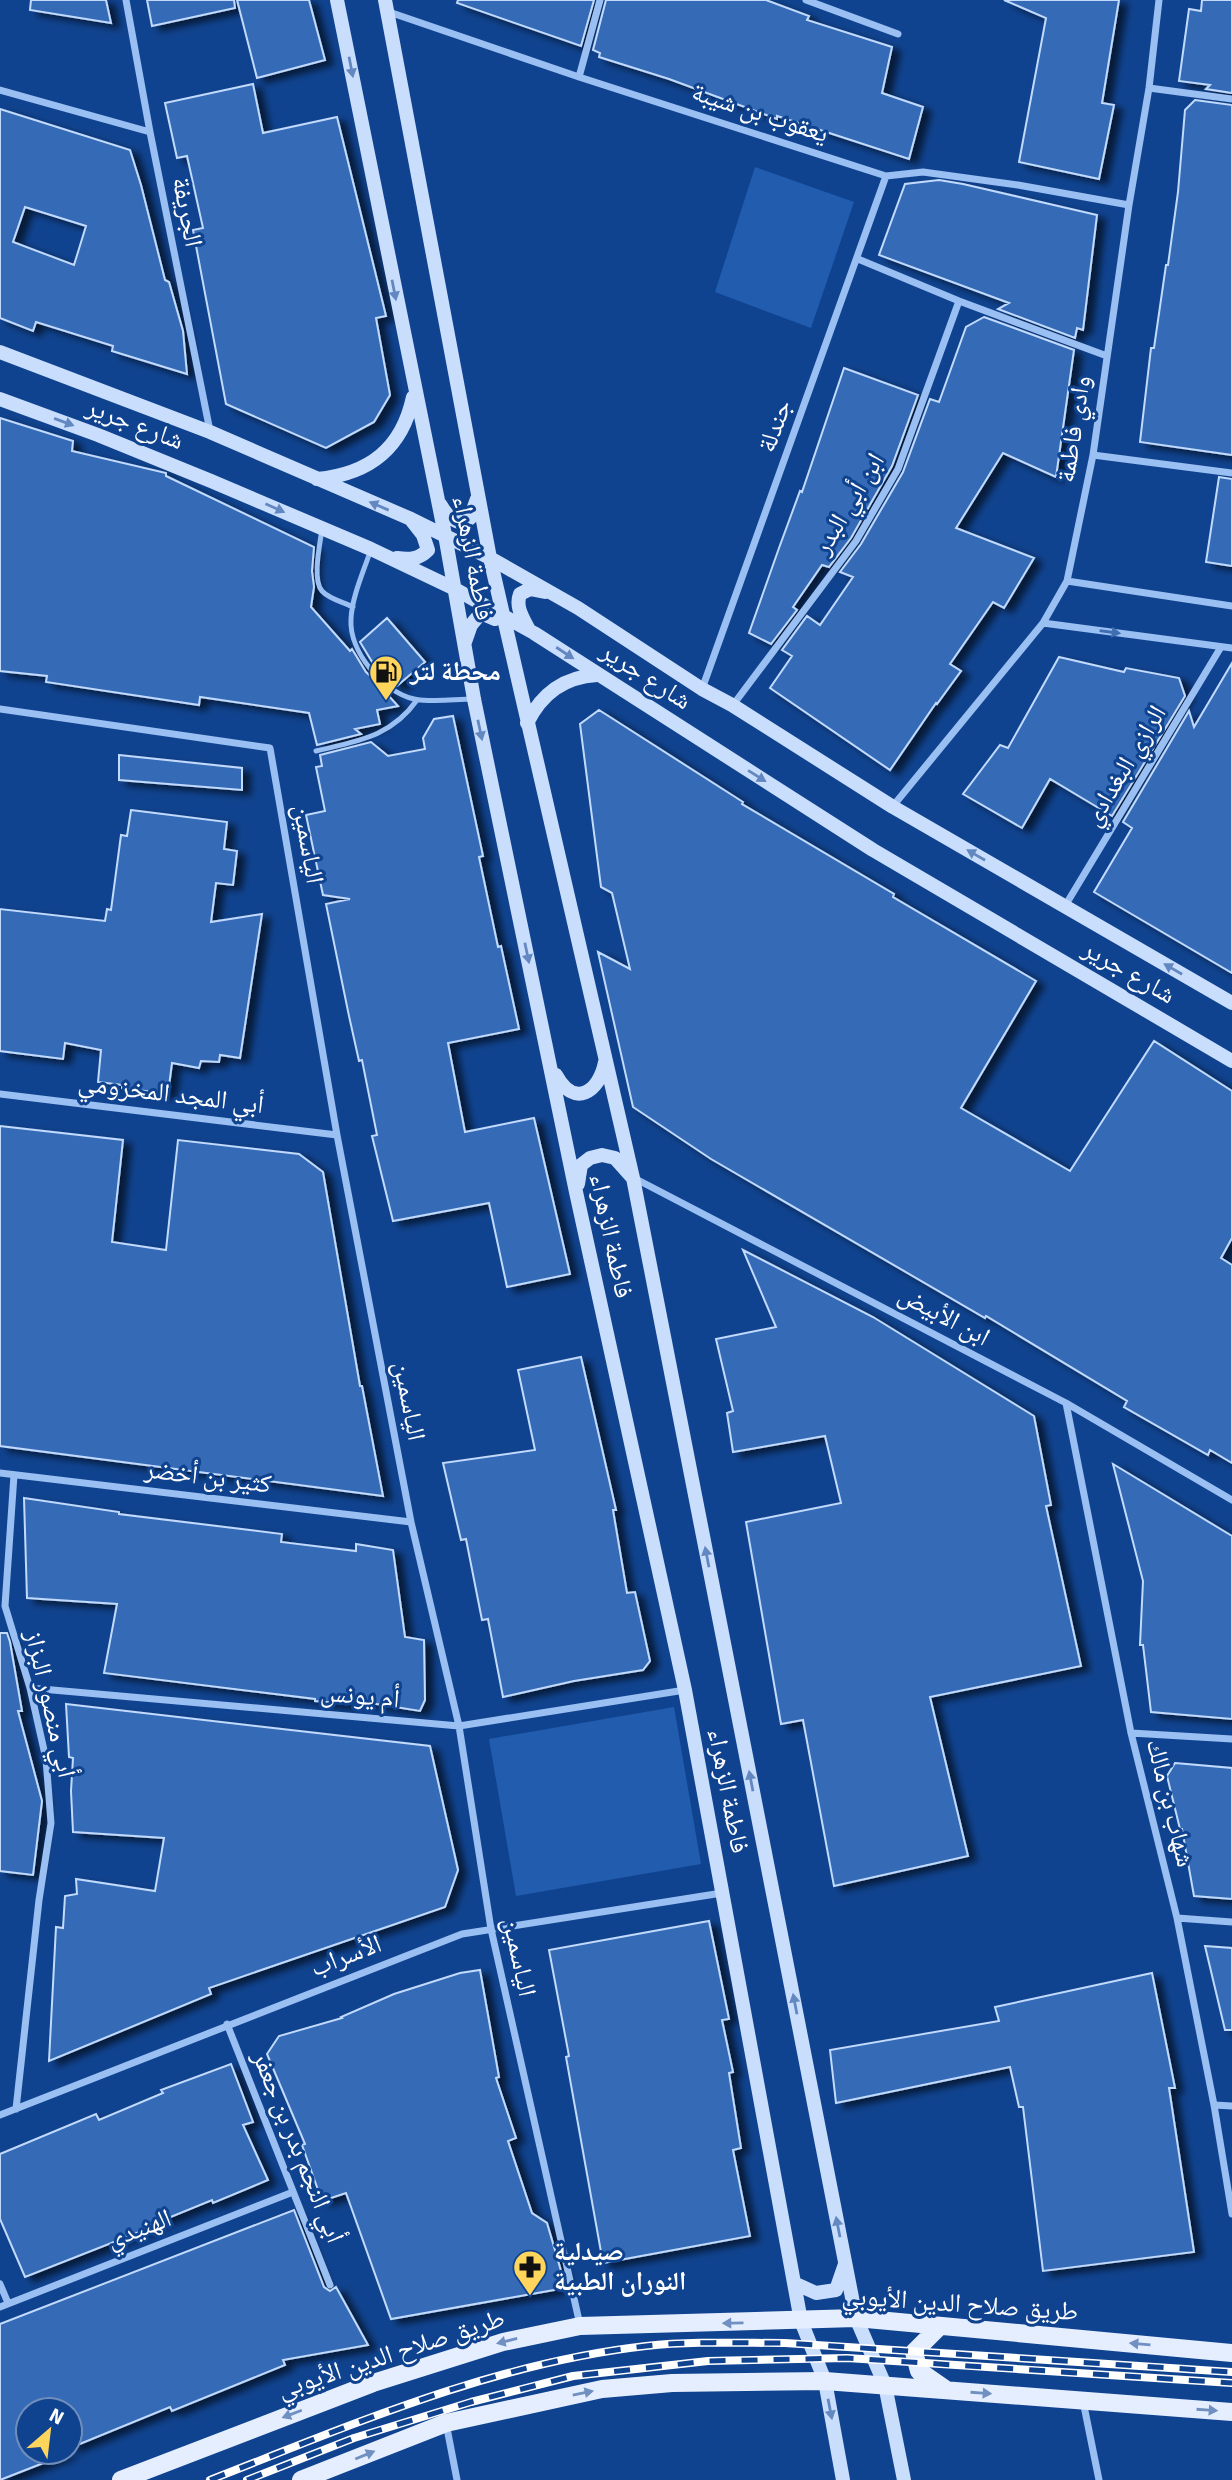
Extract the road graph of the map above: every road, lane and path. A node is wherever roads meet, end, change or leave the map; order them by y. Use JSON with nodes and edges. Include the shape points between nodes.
{"nodes":[{"id":1,"x":125,"y":0,"type":"edge"},
{"id":2,"x":337,"y":0,"type":"edge"},
{"id":3,"x":600,"y":0,"type":"edge"},
{"id":4,"x":806,"y":0,"type":"edge"},
{"id":5,"x":1159,"y":0,"type":"edge"},
{"id":6,"x":386,"y":6,"type":"edge"},
{"id":7,"x":898,"y":34,"type":"dead end"},
{"id":8,"x":579,"y":77,"type":"junction"},
{"id":9,"x":1149,"y":88,"type":"junction"},
{"id":10,"x":0,"y":90,"type":"edge"},
{"id":11,"x":1232,"y":99,"type":"edge"},
{"id":12,"x":150,"y":132,"type":"junction"},
{"id":13,"x":886,"y":176,"type":"junction"},
{"id":14,"x":1129,"y":205,"type":"junction"},
{"id":15,"x":858,"y":259,"type":"junction"},
{"id":16,"x":959,"y":301,"type":"junction"},
{"id":17,"x":0,"y":352,"type":"edge"},
{"id":18,"x":1107,"y":356,"type":"junction"},
{"id":19,"x":415,"y":393,"type":"junction"},
{"id":20,"x":0,"y":399,"type":"edge"},
{"id":21,"x":210,"y":432,"type":"junction"},
{"id":22,"x":1093,"y":455,"type":"junction"},
{"id":23,"x":1232,"y":473,"type":"edge"},
{"id":24,"x":316,"y":479,"type":"junction"},
{"id":25,"x":477,"y":496,"type":"junction"},
{"id":26,"x":438,"y":500,"type":"junction"},
{"id":27,"x":411,"y":519,"type":"junction"},
{"id":28,"x":322,"y":529,"type":"junction"},
{"id":29,"x":445,"y":535,"type":"junction"},
{"id":30,"x":371,"y":549,"type":"junction"},
{"id":31,"x":389,"y":557,"type":"junction"},
{"id":32,"x":490,"y":558,"type":"junction"},
{"id":33,"x":1067,"y":581,"type":"junction"},
{"id":34,"x":455,"y":589,"type":"junction"},
{"id":35,"x":562,"y":599,"type":"junction"},
{"id":36,"x":1232,"y":606,"type":"edge"},
{"id":37,"x":353,"y":607,"type":"junction"},
{"id":38,"x":502,"y":615,"type":"junction"},
{"id":39,"x":1043,"y":623,"type":"junction"},
{"id":40,"x":529,"y":630,"type":"junction"},
{"id":41,"x":509,"y":644,"type":"junction"},
{"id":42,"x":465,"y":645,"type":"junction"},
{"id":43,"x":1222,"y":647,"type":"junction"},
{"id":44,"x":1232,"y":648,"type":"edge"},
{"id":45,"x":597,"y":675,"type":"junction"},
{"id":46,"x":702,"y":689,"type":"junction"},
{"id":47,"x":474,"y":699,"type":"junction"},
{"id":48,"x":417,"y":700,"type":"junction"},
{"id":49,"x":732,"y":705,"type":"junction"},
{"id":50,"x":0,"y":709,"type":"edge"},
{"id":51,"x":527,"y":723,"type":"junction"},
{"id":52,"x":316,"y":751,"type":"dead end"},
{"id":53,"x":893,"y":807,"type":"junction"},
{"id":54,"x":1065,"y":907,"type":"junction"},
{"id":55,"x":1232,"y":1003,"type":"edge"},
{"id":56,"x":606,"y":1060,"type":"junction"},
{"id":57,"x":1232,"y":1061,"type":"edge"},
{"id":58,"x":550,"y":1064,"type":"junction"},
{"id":59,"x":0,"y":1094,"type":"edge"},
{"id":60,"x":337,"y":1135,"type":"junction"},
{"id":61,"x":633,"y":1178,"type":"junction"},
{"id":62,"x":576,"y":1192,"type":"junction"},
{"id":63,"x":1066,"y":1403,"type":"junction"},
{"id":64,"x":0,"y":1473,"type":"edge"},
{"id":65,"x":14,"y":1475,"type":"junction"},
{"id":66,"x":1232,"y":1500,"type":"edge"},
{"id":67,"x":411,"y":1522,"type":"junction"},
{"id":68,"x":30,"y":1688,"type":"junction"},
{"id":69,"x":685,"y":1690,"type":"junction"},
{"id":70,"x":459,"y":1726,"type":"junction"},
{"id":71,"x":1131,"y":1733,"type":"junction"},
{"id":72,"x":1232,"y":1739,"type":"edge"},
{"id":73,"x":722,"y":1893,"type":"junction"},
{"id":74,"x":1177,"y":1918,"type":"junction"},
{"id":75,"x":1232,"y":1922,"type":"edge"},
{"id":76,"x":491,"y":1929,"type":"junction"},
{"id":77,"x":226,"y":2024,"type":"junction"},
{"id":78,"x":1214,"y":2105,"type":"junction"},
{"id":79,"x":1232,"y":2106,"type":"edge"},
{"id":80,"x":16,"y":2109,"type":"junction"},
{"id":81,"x":0,"y":2115,"type":"edge"},
{"id":82,"x":293,"y":2192,"type":"junction"},
{"id":83,"x":1232,"y":2214,"type":"edge"},
{"id":84,"x":845,"y":2263,"type":"junction"},
{"id":85,"x":794,"y":2283,"type":"junction"},
{"id":86,"x":0,"y":2284,"type":"edge"},
{"id":87,"x":330,"y":2285,"type":"dead end"},
{"id":88,"x":4,"y":2305,"type":"edge"},
{"id":89,"x":856,"y":2318,"type":"junction"},
{"id":90,"x":801,"y":2321,"type":"junction"},
{"id":91,"x":580,"y":2326,"type":"junction"},
{"id":92,"x":940,"y":2326,"type":"junction"},
{"id":93,"x":1232,"y":2353,"type":"edge"},
{"id":94,"x":825,"y":2381,"type":"junction"},
{"id":95,"x":885,"y":2385,"type":"junction"},
{"id":96,"x":947,"y":2390,"type":"junction"},
{"id":97,"x":1083,"y":2401,"type":"junction"},
{"id":98,"x":1232,"y":2412,"type":"edge"},
{"id":99,"x":446,"y":2423,"type":"junction"},
{"id":100,"x":121,"y":2480,"type":"edge"},
{"id":101,"x":301,"y":2480,"type":"edge"},
{"id":102,"x":457,"y":2480,"type":"edge"},
{"id":103,"x":844,"y":2480,"type":"edge"},
{"id":104,"x":904,"y":2480,"type":"edge"},
{"id":105,"x":1099,"y":2480,"type":"edge"}],
"edges":[{"from":1,"to":12,"type":"street","name":"الجريفة"},
{"from":2,"to":19,"type":"main road","name":"فاطمة الزهراء","one_way":true},
{"from":3,"to":8,"type":"street"},
{"from":4,"to":7,"type":"street"},
{"from":5,"to":9,"type":"street","name":"وادي فاطمة"},
{"from":6,"to":8,"type":"street","name":"يعقوب بن شيبة"},
{"from":6,"to":25,"type":"main road"},
{"from":8,"to":13,"type":"street","name":"يعقوب بن شيبة"},
{"from":9,"to":11,"type":"street"},
{"from":9,"to":14,"type":"street","name":"وادي فاطمة"},
{"from":10,"to":12,"type":"street"},
{"from":12,"to":21,"type":"street","name":"الجريفة"},
{"from":13,"to":14,"type":"street","name":"يعقوب بن شيبة","via":[[923,172]]},
{"from":13,"to":15,"type":"street","name":"جندلة"},
{"from":14,"to":18,"type":"street","name":"وادي فاطمة"},
{"from":15,"to":16,"type":"street"},
{"from":15,"to":46,"type":"street","name":"جندلة"},
{"from":16,"to":18,"type":"street"},
{"from":16,"to":49,"type":"street","name":"ابن أبي البدر","via":[[898,469],[856,541]]},
{"from":17,"to":21,"type":"main road","name":"شارع جرير"},
{"from":18,"to":22,"type":"street","name":"وادي فاطمة"},
{"from":19,"to":24,"type":"main road","via":[[401,431],[382,454],[356,471]]},
{"from":19,"to":26,"type":"main road","name":"فاطمة الزهراء"},
{"from":20,"to":28,"type":"main road","name":"شارع جرير","one_way":true,"via":[[155,457]]},
{"from":21,"to":24,"type":"main road","name":"شارع جرير"},
{"from":22,"to":23,"type":"street"},
{"from":22,"to":33,"type":"street","name":"وادي فاطمة"},
{"from":27,"to":24,"type":"main road","name":"شارع جرير","one_way":true},
{"from":25,"to":26,"type":"main road","via":[[465,523],[446,515]]},
{"from":25,"to":32,"type":"main road"},
{"from":26,"to":29,"type":"main road","name":"فاطمة الزهراء"},
{"from":27,"to":29,"type":"main road","name":"شارع جرير"},
{"from":27,"to":31,"type":"main road","via":[[428,550],[410,560]]},
{"from":28,"to":30,"type":"main road","name":"شارع جرير"},
{"from":28,"to":37,"type":"lane","via":[[320,588]]},
{"from":29,"to":32,"type":"main road","name":"شارع جرير"},
{"from":29,"to":34,"type":"main road","name":"فاطمة الزهراء"},
{"from":30,"to":31,"type":"main road","name":"شارع جرير"},
{"from":30,"to":37,"type":"lane"},
{"from":31,"to":34,"type":"main road","name":"شارع جرير"},
{"from":32,"to":35,"type":"main road","name":"شارع جرير"},
{"from":32,"to":38,"type":"main road"},
{"from":33,"to":36,"type":"street"},
{"from":33,"to":39,"type":"street","name":"وادي فاطمة"},
{"from":34,"to":38,"type":"main road","name":"شارع جرير"},
{"from":34,"to":42,"type":"main road","name":"فاطمة الزهراء"},
{"from":35,"to":40,"type":"main road","via":[[539,589],[520,594],[519,609]]},
{"from":35,"to":46,"type":"main road","name":"شارع جرير"},
{"from":37,"to":48,"type":"lane","via":[[354,641],[367,662],[388,686]]},
{"from":38,"to":40,"type":"main road","name":"شارع جرير"},
{"from":38,"to":41,"type":"main road"},
{"from":39,"to":43,"type":"street","one_way":true},
{"from":39,"to":53,"type":"street","name":"وادي فاطمة"},
{"from":40,"to":45,"type":"main road","name":"شارع جرير","one_way":true},
{"from":41,"to":42,"type":"main road","via":[[499,622],[481,613],[471,625]]},
{"from":41,"to":51,"type":"main road"},
{"from":42,"to":47,"type":"main road","name":"فاطمة الزهراء"},
{"from":43,"to":44,"type":"street"},
{"from":43,"to":54,"type":"street","name":"الرازي البغدادي"},
{"from":45,"to":51,"type":"main road","via":[[554,687]]},
{"from":45,"to":57,"type":"main road","name":"شارع جرير","one_way":true,"via":[[873,850]]},
{"from":46,"to":49,"type":"main road","name":"شارع جرير"},
{"from":47,"to":48,"type":"lane"},
{"from":47,"to":58,"type":"main road","name":"فاطمة الزهراء","one_way":true},
{"from":48,"to":52,"type":"lane","via":[[400,721],[376,735]]},
{"from":49,"to":53,"type":"main road","name":"شارع جرير"},
{"from":50,"to":60,"type":"street","name":"الياسمين","via":[[270,748]]},
{"from":51,"to":56,"type":"main road"},
{"from":54,"to":53,"type":"main road","name":"شارع جرير","one_way":true},
{"from":55,"to":54,"type":"main road","name":"شارع جرير","one_way":true},
{"from":56,"to":58,"type":"main road","via":[[603,1074],[584,1094],[562,1087]]},
{"from":56,"to":61,"type":"main road"},
{"from":58,"to":62,"type":"main road","name":"فاطمة الزهراء"},
{"from":59,"to":60,"type":"street","name":"أبي المجد المخزومي"},
{"from":60,"to":67,"type":"street","name":"الياسمين"},
{"from":61,"to":62,"type":"main road","via":[[615,1158],[602,1155],[581,1165]]},
{"from":61,"to":63,"type":"street","name":"ابن الأبيض"},
{"from":84,"to":61,"type":"main road","one_way":true},
{"from":62,"to":69,"type":"main road","name":"فاطمة الزهراء"},
{"from":63,"to":66,"type":"street","name":"ابن الأبيض"},
{"from":63,"to":71,"type":"street","name":"شهاب بن مالك"},
{"from":64,"to":65,"type":"street","name":"كثير بن أخضر"},
{"from":65,"to":67,"type":"street","name":"كثير بن أخضر"},
{"from":65,"to":68,"type":"street","name":"أبي منصور البزاز","via":[[5,1606]]},
{"from":67,"to":70,"type":"street","name":"الياسمين"},
{"from":68,"to":70,"type":"street","name":"أم يونس"},
{"from":68,"to":80,"type":"street","name":"أبي منصور البزاز","via":[[46,1759],[51,1823]]},
{"from":69,"to":70,"type":"street","name":"أم يونس"},
{"from":69,"to":73,"type":"main road","name":"فاطمة الزهراء"},
{"from":70,"to":76,"type":"street","name":"الياسمين"},
{"from":71,"to":72,"type":"street"},
{"from":71,"to":74,"type":"street","name":"شهاب بن مالك"},
{"from":73,"to":76,"type":"street","name":"الأسراب"},
{"from":73,"to":85,"type":"main road","name":"فاطمة الزهراء"},
{"from":74,"to":75,"type":"street"},
{"from":74,"to":78,"type":"street","name":"شهاب بن مالك"},
{"from":76,"to":77,"type":"street","name":"الأسراب","via":[[463,1934]]},
{"from":76,"to":91,"type":"street","name":"الياسمين"},
{"from":77,"to":80,"type":"street","name":"الأسراب"},
{"from":77,"to":82,"type":"street","name":"أبي النجم بدر بن جعفر"},
{"from":78,"to":79,"type":"street"},
{"from":78,"to":83,"type":"street","name":"شهاب بن مالك"},
{"from":80,"to":81,"type":"street","name":"الأسراب"},
{"from":82,"to":87,"type":"street","name":"أبي النجم بدر بن جعفر"},
{"from":82,"to":88,"type":"street","name":"الهنيدي"},
{"from":84,"to":85,"type":"main road","via":[[836,2290],[816,2293]]},
{"from":84,"to":89,"type":"main road"},
{"from":85,"to":90,"type":"main road","name":"فاطمة الزهراء"},
{"from":86,"to":88,"type":"street"},
{"from":89,"to":90,"type":"main road","name":"طريق صلاح الدين الأيوبي"},
{"from":89,"to":92,"type":"main road","name":"طريق صلاح الدين الأيوبي"},
{"from":89,"to":95,"type":"main road"},
{"from":90,"to":91,"type":"main road","name":"طريق صلاح الدين الأيوبي","one_way":true},
{"from":90,"to":94,"type":"main road","name":"فاطمة الزهراء"},
{"from":91,"to":100,"type":"main road","name":"طريق صلاح الدين الأيوبي","one_way":true,"via":[[503,2342],[373,2383]]},
{"from":93,"to":92,"type":"main road","name":"طريق صلاح الدين الأيوبي","one_way":true},
{"from":92,"to":96,"type":"main road","via":[[914,2352],[919,2371]]},
{"from":94,"to":95,"type":"main road"},
{"from":99,"to":94,"type":"main road","one_way":true,"via":[[603,2389],[672,2383]]},
{"from":94,"to":103,"type":"main road","name":"فاطمة الزهراء","one_way":true},
{"from":95,"to":96,"type":"main road"},
{"from":95,"to":104,"type":"main road"},
{"from":96,"to":97,"type":"main road","one_way":true},
{"from":97,"to":98,"type":"main road","one_way":true},
{"from":97,"to":105,"type":"street"},
{"from":101,"to":99,"type":"main road","one_way":true},
{"from":99,"to":102,"type":"street"}]}
